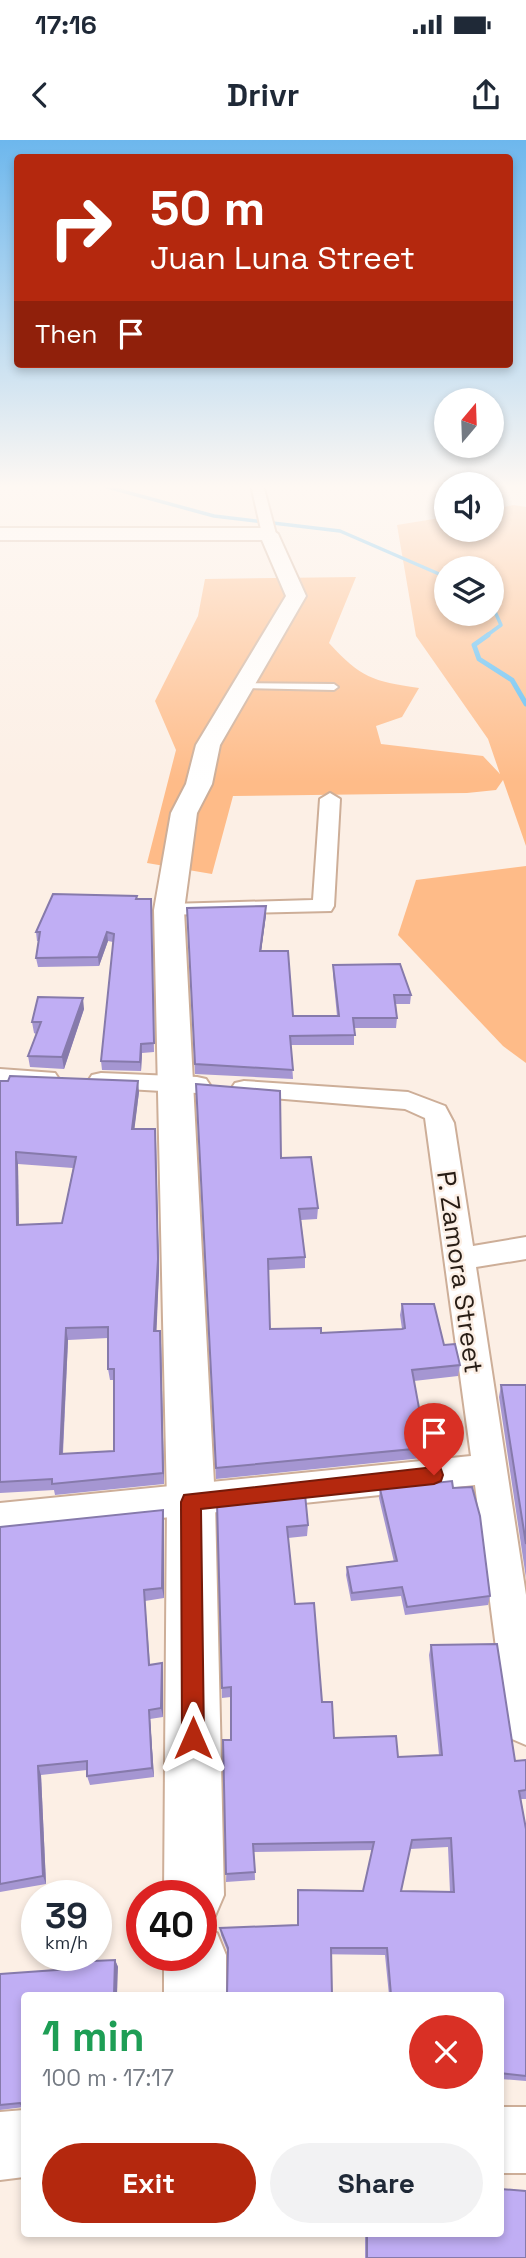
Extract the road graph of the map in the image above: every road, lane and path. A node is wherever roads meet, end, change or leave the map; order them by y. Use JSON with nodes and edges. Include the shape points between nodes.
{"nodes":[{"id":1,"x":292,"y":584,"type":"edge"},
{"id":2,"x":241,"y":685,"type":"junction"},
{"id":3,"x":334,"y":687,"type":"dead end"},
{"id":4,"x":330,"y":799,"type":"dead end"},
{"id":5,"x":169,"y":910,"type":"junction"},
{"id":6,"x":0,"y":1077,"type":"edge"},
{"id":7,"x":174,"y":1083,"type":"junction"},
{"id":8,"x":526,"y":1248,"type":"edge"},
{"id":9,"x":459,"y":1259,"type":"junction"},
{"id":10,"x":488,"y":1469,"type":"junction"},
{"id":11,"x":191,"y":1502,"type":"junction"},
{"id":12,"x":0,"y":1519,"type":"edge"},
{"id":13,"x":526,"y":1725,"type":"edge"},
{"id":14,"x":194,"y":1880,"type":"edge"},
{"id":15,"x":195,"y":1971,"type":"edge"},
{"id":16,"x":195,"y":1992,"type":"edge"},
{"id":17,"x":504,"y":2140,"type":"edge"},
{"id":18,"x":526,"y":2140,"type":"edge"},
{"id":19,"x":21,"y":2144,"type":"edge"},
{"id":20,"x":0,"y":2146,"type":"edge"}],
"edges":[{"from":1,"to":2,"type":"street","via":[[296,596]]},
{"from":2,"to":3,"type":"lane"},
{"from":2,"to":5,"type":"street","via":[[208,745],[199,784],[184,813]]},
{"from":4,"to":5,"type":"street","via":[[323,906]]},
{"from":5,"to":7,"type":"street"},
{"from":6,"to":7,"type":"street"},
{"from":7,"to":9,"type":"street","name":"P. Zamora Street","via":[[408,1101],[436,1112]]},
{"from":7,"to":11,"type":"street"},
{"from":8,"to":9,"type":"street"},
{"from":9,"to":10,"type":"street","name":"P. Zamora Street"},
{"from":10,"to":11,"type":"street"},
{"from":10,"to":13,"type":"street","name":"P. Zamora Street"},
{"from":11,"to":12,"type":"street"},
{"from":11,"to":14,"type":"street"},
{"from":15,"to":16,"type":"street"},
{"from":17,"to":18,"type":"street"},
{"from":19,"to":20,"type":"street"}]}
